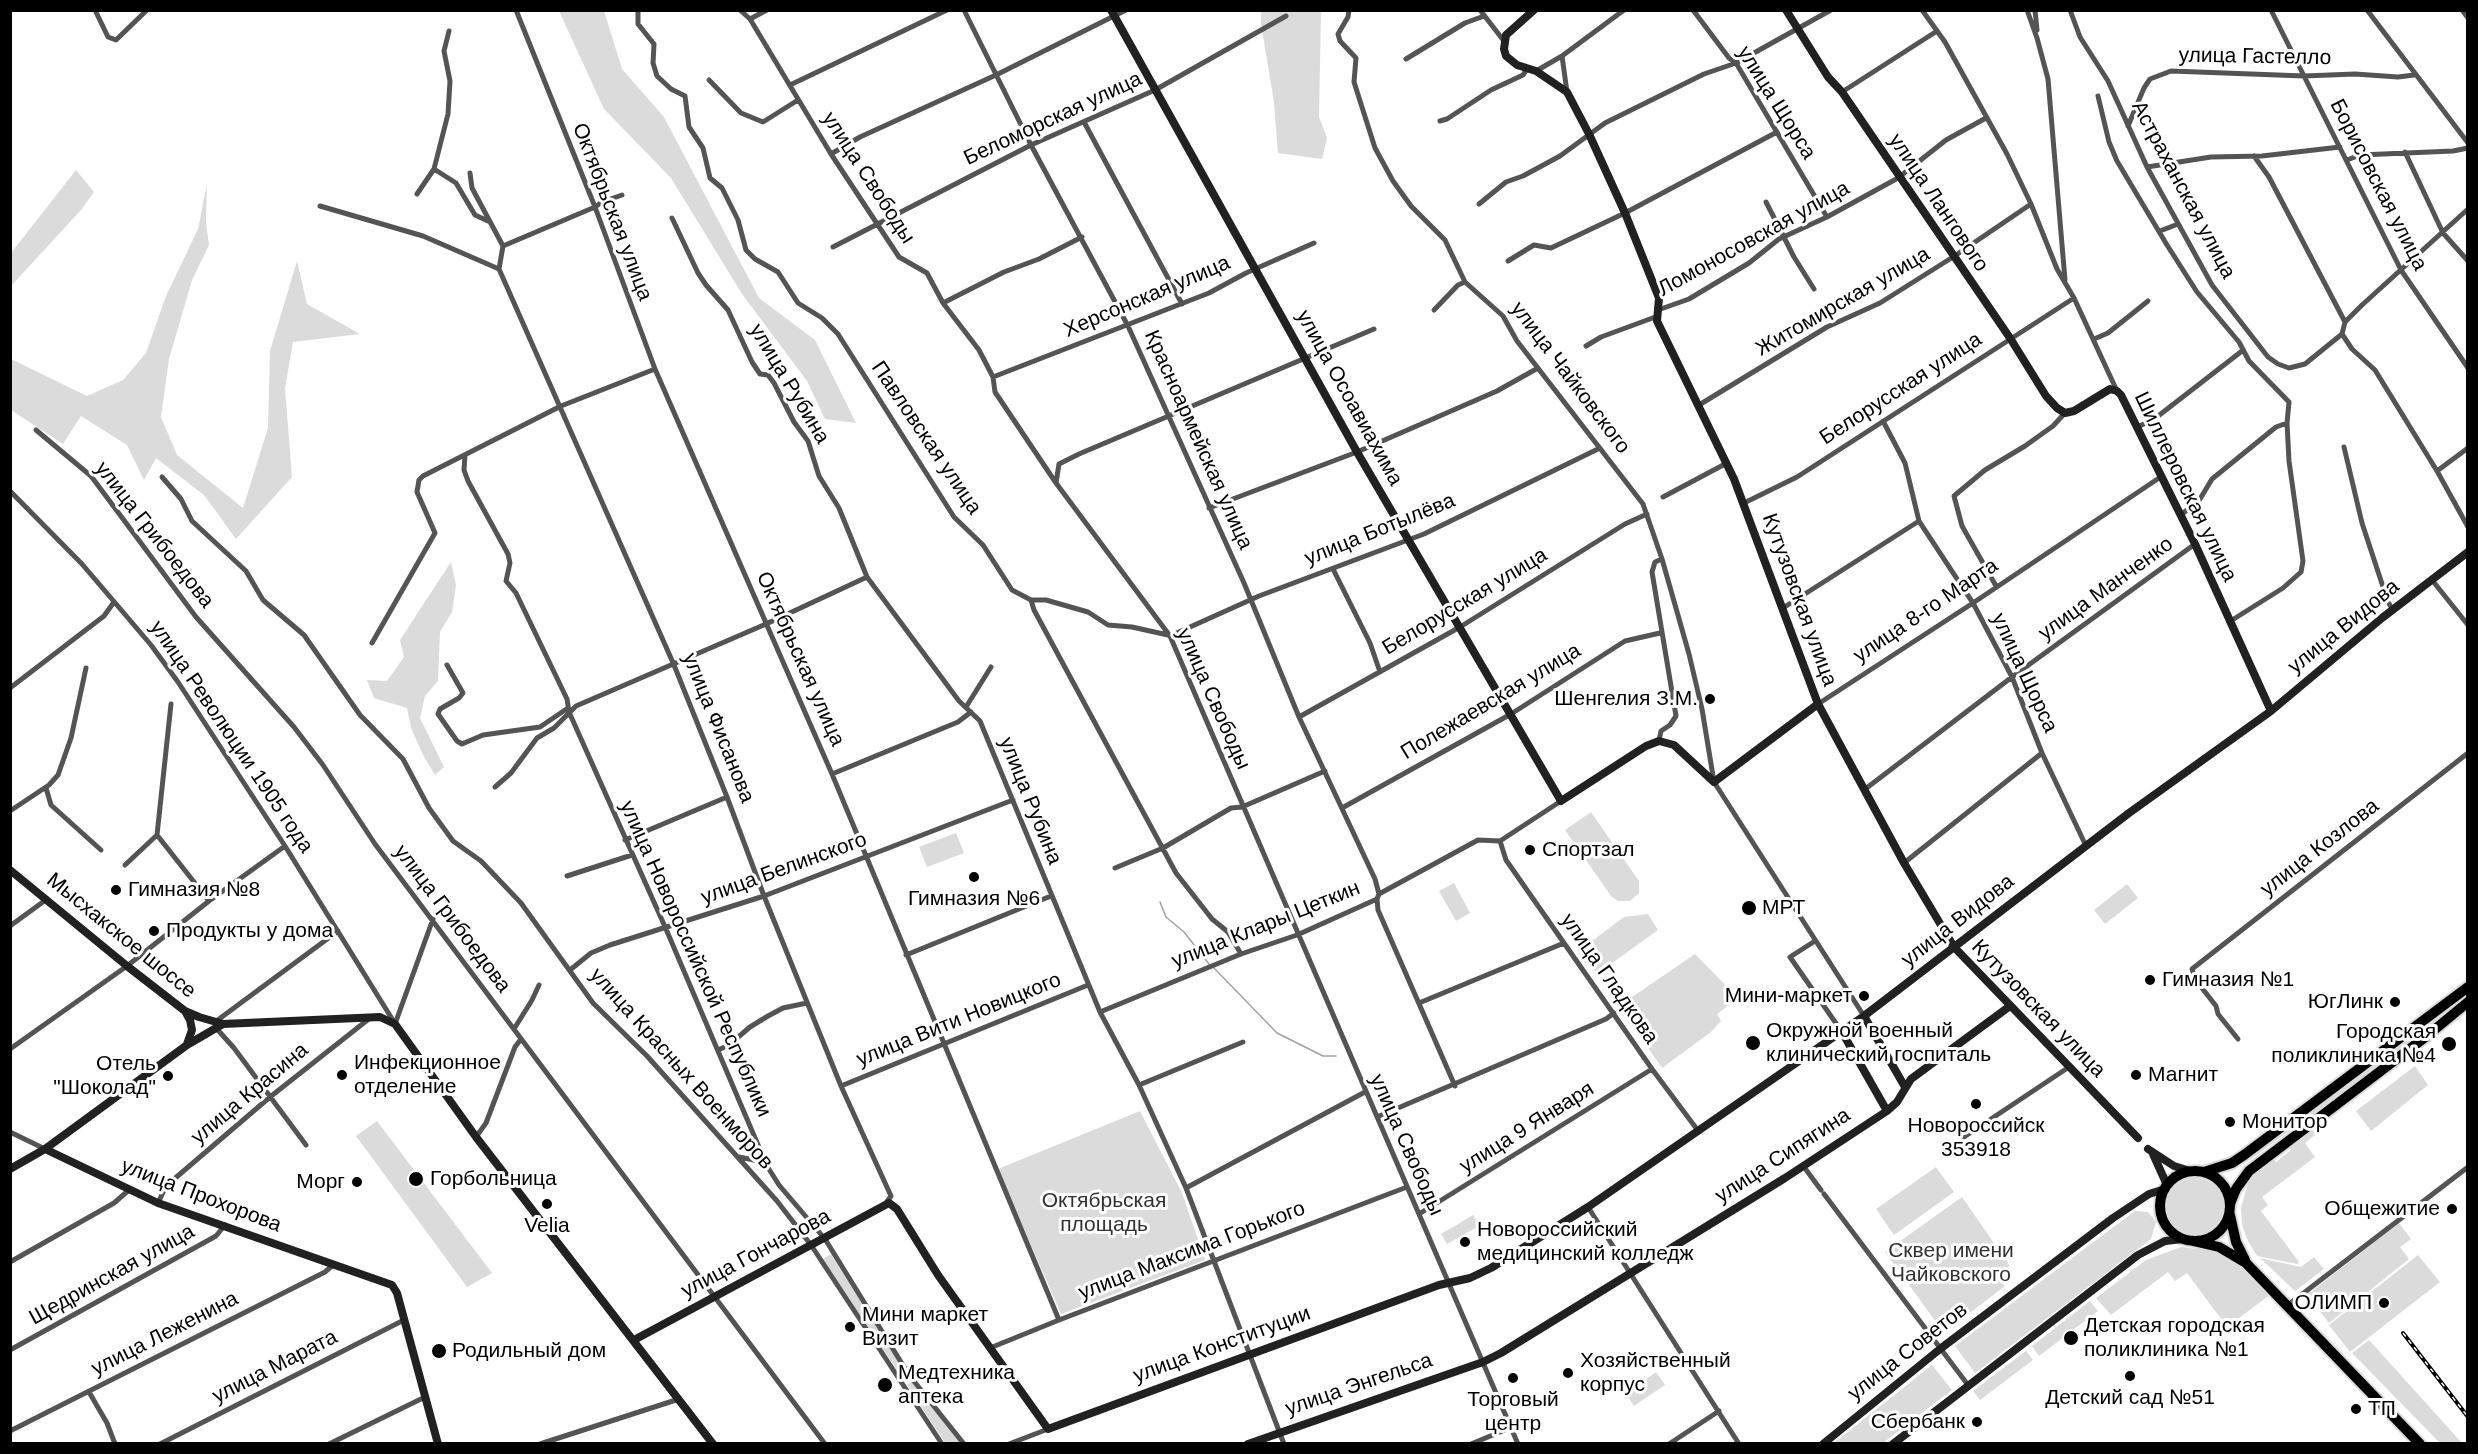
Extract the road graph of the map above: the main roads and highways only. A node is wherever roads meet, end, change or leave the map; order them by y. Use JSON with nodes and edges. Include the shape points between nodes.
{"nodes":[{"id":1,"x":2468,"y":987,"type":"edge"},
{"id":2,"x":2468,"y":1002,"type":"edge"},
{"id":3,"x":2204,"y":1172,"type":"junction"},
{"id":4,"x":2230,"y":1208,"type":"junction"},
{"id":5,"x":2188,"y":1240,"type":"junction"},
{"id":6,"x":2246,"y":1263,"type":"junction"},
{"id":7,"x":2420,"y":1443,"type":"edge"}],
"edges":[{"from":1,"to":3,"type":"highway","via":[[2244,1155]]},
{"from":2,"to":4,"type":"highway","via":[[2249,1171]]},
{"from":3,"to":4,"type":"highway","via":[[2222,1184]]},
{"from":3,"to":5,"type":"highway","via":[[2190,1171],[2173,1178],[2161,1197],[2161,1214],[2169,1229]]},
{"from":4,"to":5,"type":"highway","via":[[2224,1225],[2214,1235]]},
{"from":4,"to":6,"type":"highway","via":[[2236,1242]]},
{"from":5,"to":6,"type":"highway","via":[[2225,1250]]},
{"from":6,"to":7,"type":"highway"}]}
